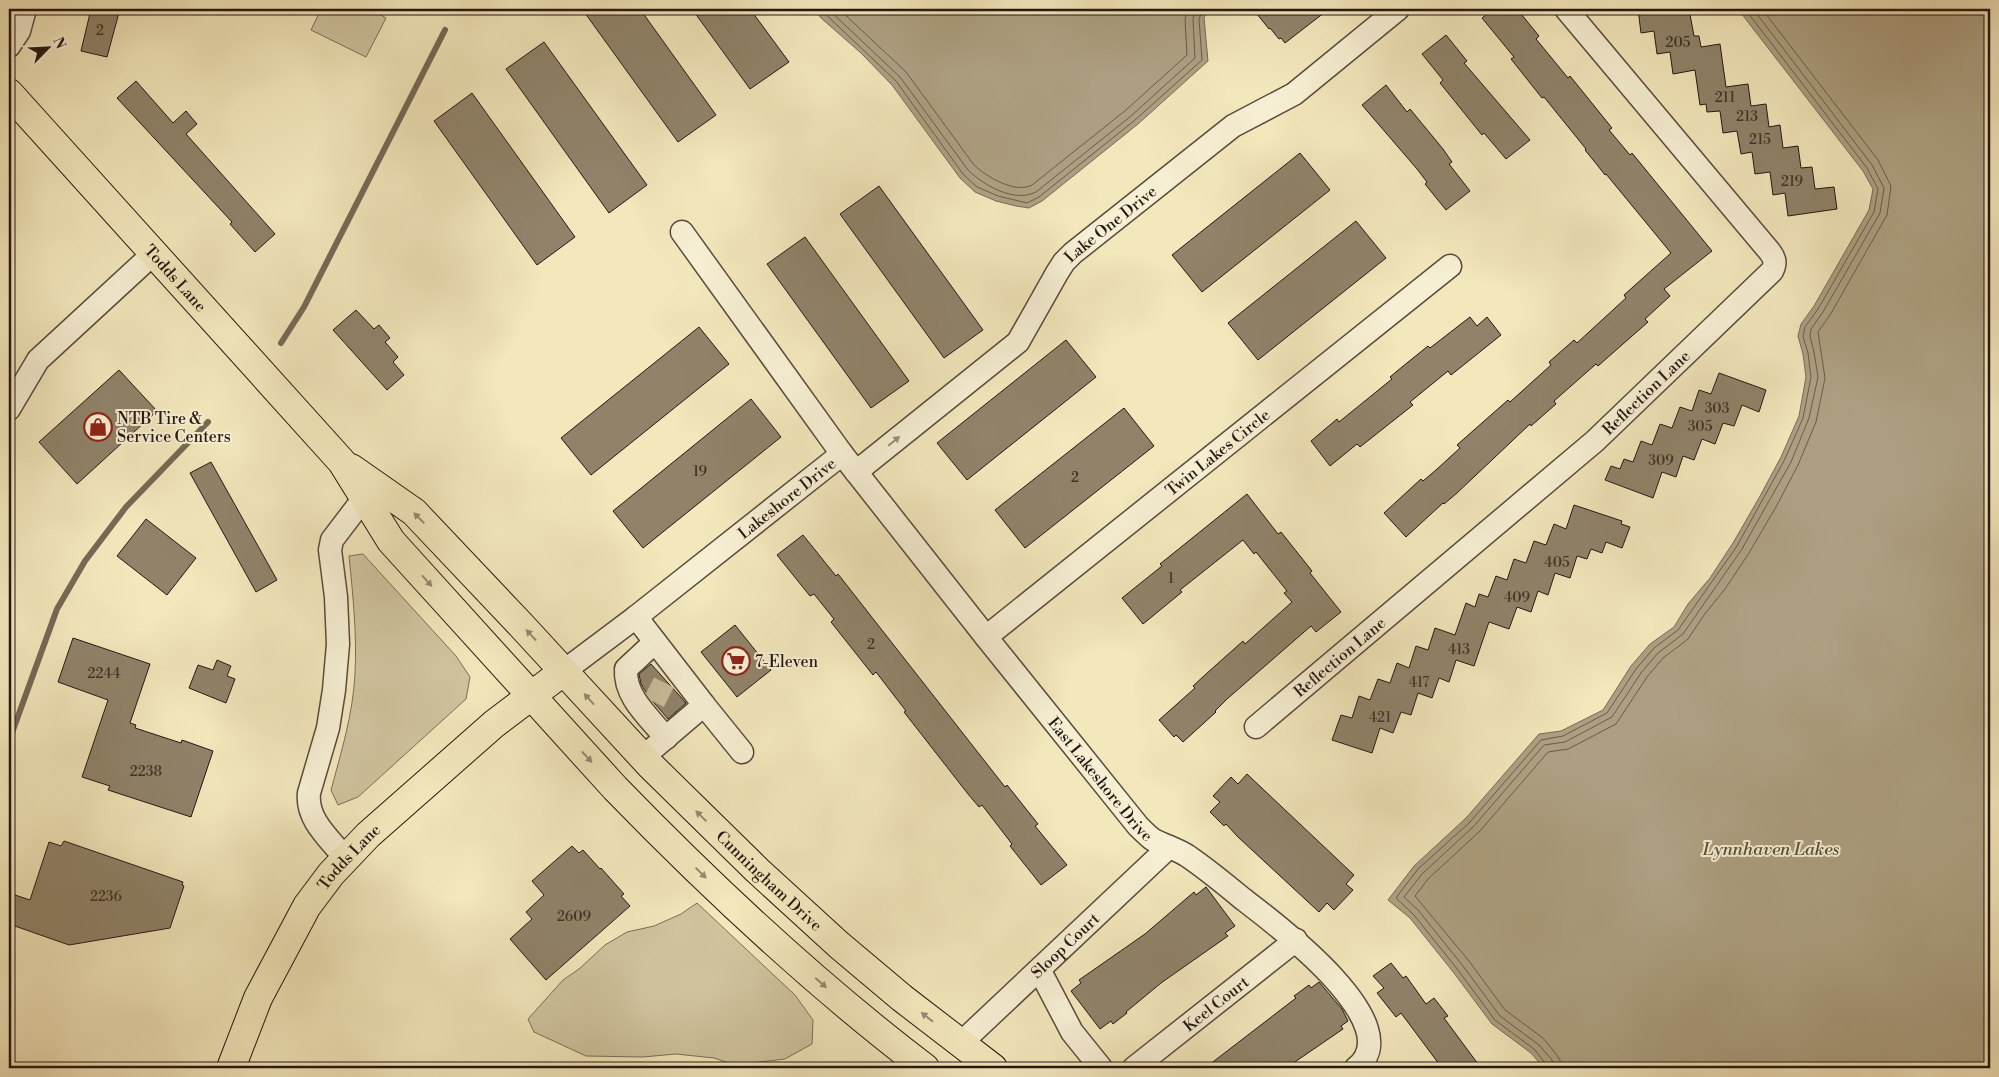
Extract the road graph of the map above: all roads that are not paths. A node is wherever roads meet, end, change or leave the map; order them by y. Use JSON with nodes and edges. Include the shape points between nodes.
{"nodes":[{"id":1,"x":25,"y":9,"type":"edge"},
{"id":2,"x":1398,"y":9,"type":"edge"},
{"id":3,"x":1566,"y":9,"type":"edge"},
{"id":4,"x":9,"y":46,"type":"edge"},
{"id":5,"x":9,"y":93,"type":"edge"},
{"id":6,"x":682,"y":232,"type":"dead end"},
{"id":7,"x":153,"y":254,"type":"junction"},
{"id":8,"x":1450,"y":266,"type":"dead end"},
{"id":9,"x":9,"y":409,"type":"edge"},
{"id":10,"x":842,"y":454,"type":"junction"},
{"id":11,"x":342,"y":462,"type":"junction"},
{"id":12,"x":856,"y":472,"type":"junction"},
{"id":13,"x":364,"y":498,"type":"junction"},
{"id":14,"x":636,"y":617,"type":"junction"},
{"id":15,"x":986,"y":637,"type":"junction"},
{"id":16,"x":655,"y":642,"type":"junction"},
{"id":17,"x":564,"y":671,"type":"junction"},
{"id":18,"x":531,"y":695,"type":"junction"},
{"id":19,"x":704,"y":705,"type":"junction"},
{"id":20,"x":1256,"y":728,"type":"dead end"},
{"id":21,"x":666,"y":738,"type":"junction"},
{"id":22,"x":742,"y":752,"type":"dead end"},
{"id":23,"x":643,"y":758,"type":"junction"},
{"id":24,"x":1169,"y":847,"type":"junction"},
{"id":25,"x":346,"y":858,"type":"junction"},
{"id":26,"x":1296,"y":940,"type":"junction"},
{"id":27,"x":1040,"y":970,"type":"junction"},
{"id":28,"x":960,"y":1044,"type":"junction"},
{"id":29,"x":231,"y":1068,"type":"edge"},
{"id":30,"x":925,"y":1068,"type":"edge"},
{"id":31,"x":993,"y":1068,"type":"edge"},
{"id":32,"x":1101,"y":1068,"type":"edge"},
{"id":33,"x":1134,"y":1068,"type":"edge"},
{"id":34,"x":1356,"y":1068,"type":"edge"}],
"edges":[{"from":1,"to":4,"type":"street","via":[[19,31]]},
{"from":12,"to":2,"type":"street","name":"Lake One Drive","one_way":true,"via":[[1018,342],[1057,273],[1073,253],[1233,126],[1294,94]]},
{"from":3,"to":20,"type":"street","name":"Reflection Lane","via":[[1770,252],[1775,265],[1772,272],[1595,441]]},
{"from":5,"to":7,"type":"main road","name":"Todds Lane"},
{"from":6,"to":10,"type":"street","name":"Lakeshore Drive"},
{"from":7,"to":9,"type":"street","via":[[38,360]]},
{"from":7,"to":11,"type":"main road","name":"Todds Lane"},
{"from":8,"to":15,"type":"street","name":"Twin Lakes Circle"},
{"from":10,"to":12,"type":"street","name":"East Lakeshore Drive"},
{"from":10,"to":14,"type":"street","name":"Lakeshore Drive"},
{"from":11,"to":13,"type":"main road","name":"Todds Lane"},
{"from":17,"to":11,"type":"main road","name":"Todds Lane","one_way":true,"via":[[414,512]]},
{"from":12,"to":15,"type":"street","name":"East Lakeshore Drive"},
{"from":13,"to":18,"type":"main road","name":"Todds Lane","one_way":true,"via":[[391,541]]},
{"from":13,"to":25,"type":"street","via":[[332,540],[330,550],[338,644],[328,728],[308,804],[317,823]]},
{"from":14,"to":16,"type":"street"},
{"from":14,"to":17,"type":"street","name":"Lakeshore Drive"},
{"from":15,"to":24,"type":"street","name":"East Lakeshore Drive","via":[[1138,826],[1151,838]]},
{"from":16,"to":19,"type":"street","via":[[669,673]]},
{"from":16,"to":21,"type":"street","via":[[626,669],[625,680],[630,694],[650,709]]},
{"from":17,"to":18,"type":"main road","name":"Todds Lane"},
{"from":23,"to":17,"type":"main road","name":"Cunningham Drive","one_way":true},
{"from":18,"to":25,"type":"main road","name":"Todds Lane","via":[[494,724]]},
{"from":18,"to":30,"type":"main road","one_way":true,"via":[[648,822],[779,946],[885,1038]]},
{"from":19,"to":21,"type":"street"},
{"from":19,"to":22,"type":"street"},
{"from":21,"to":23,"type":"street"},
{"from":28,"to":23,"type":"main road","name":"Cunningham Drive","one_way":true,"via":[[839,945]]},
{"from":24,"to":26,"type":"street","name":"East Lakeshore Drive","via":[[1189,857]]},
{"from":24,"to":27,"type":"street","name":"Sloop Court"},
{"from":25,"to":29,"type":"main road","name":"Todds Lane","via":[[307,906],[258,998]]},
{"from":26,"to":33,"type":"street","name":"Keel Court"},
{"from":26,"to":34,"type":"street","name":"East Lakeshore Drive","via":[[1327,969],[1355,1004],[1369,1035],[1368,1050],[1362,1064]]},
{"from":27,"to":28,"type":"street","name":"Sloop Court"},
{"from":27,"to":32,"type":"street","via":[[1072,1032]]},
{"from":28,"to":31,"type":"main road","name":"Cunningham Drive"}]}
